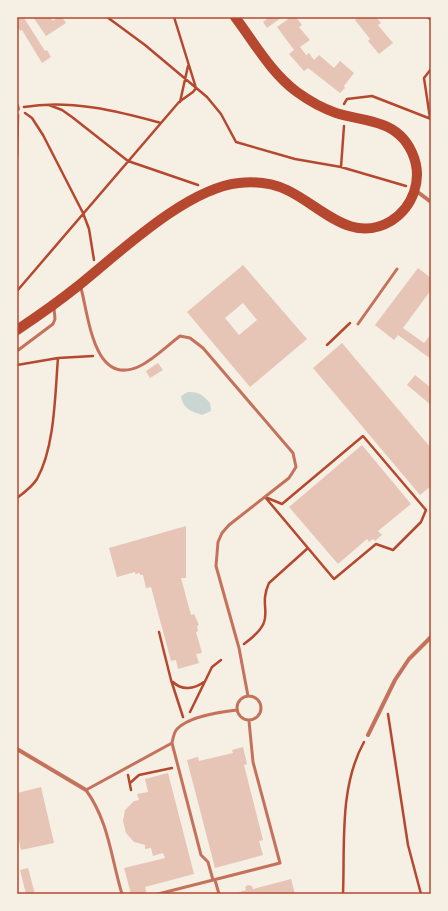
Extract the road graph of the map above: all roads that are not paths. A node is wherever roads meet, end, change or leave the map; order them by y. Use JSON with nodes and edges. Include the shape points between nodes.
{"nodes":[{"id":1,"x":235,"y":17,"type":"edge"},
{"id":2,"x":428,"y":17,"type":"edge"},
{"id":3,"x":431,"y":20,"type":"edge"},
{"id":4,"x":415,"y":190,"type":"junction"},
{"id":5,"x":431,"y":202,"type":"edge"},
{"id":6,"x":397,"y":269,"type":"dead end"},
{"id":7,"x":80,"y":284,"type":"junction"},
{"id":8,"x":54,"y":305,"type":"junction"},
{"id":9,"x":358,"y":324,"type":"dead end"},
{"id":10,"x":17,"y":330,"type":"edge"},
{"id":11,"x":17,"y":351,"type":"edge"},
{"id":12,"x":431,"y":638,"type":"edge"},
{"id":13,"x":248,"y":696,"type":"junction"},
{"id":14,"x":237,"y":710,"type":"junction"},
{"id":15,"x":249,"y":721,"type":"junction"},
{"id":16,"x":368,"y":735,"type":"road end"},
{"id":17,"x":172,"y":743,"type":"junction"},
{"id":18,"x":17,"y":749,"type":"edge"},
{"id":19,"x":86,"y":790,"type":"junction"},
{"id":20,"x":214,"y":880,"type":"junction"},
{"id":21,"x":122,"y":894,"type":"edge"},
{"id":22,"x":158,"y":894,"type":"edge"},
{"id":23,"x":219,"y":894,"type":"edge"}],
"edges":[{"from":1,"to":4,"type":"main road","via":[[270,65],[298,92],[328,110],[385,126],[399,135],[414,156],[417,173]]},
{"from":2,"to":3,"type":"lane"},
{"from":4,"to":5,"type":"street"},
{"from":4,"to":7,"type":"main road","via":[[408,206],[396,218],[381,226],[364,229],[339,223],[287,190],[269,184],[239,183],[211,189],[178,208]]},
{"from":6,"to":9,"type":"lane"},
{"from":7,"to":8,"type":"main road"},
{"from":7,"to":13,"type":"lane","via":[[96,346],[101,357],[113,368],[122,371],[142,365],[180,336],[190,338],[203,348],[293,454],[296,467],[290,478],[229,525],[218,542],[216,566],[239,648]]},
{"from":8,"to":10,"type":"main road"},
{"from":8,"to":11,"type":"lane","via":[[53,324]]},
{"from":12,"to":16,"type":"street","via":[[409,659],[395,680]]},
{"from":13,"to":14,"type":"lane","via":[[238,702]]},
{"from":13,"to":15,"type":"lane","via":[[256,698],[262,709],[259,716]]},
{"from":14,"to":15,"type":"lane","via":[[239,716]]},
{"from":14,"to":17,"type":"lane","via":[[185,723],[175,730]]},
{"from":15,"to":20,"type":"lane","via":[[253,762],[280,863]]},
{"from":17,"to":19,"type":"lane"},
{"from":17,"to":20,"type":"lane","via":[[201,855],[208,862]]},
{"from":18,"to":19,"type":"street"},
{"from":19,"to":21,"type":"lane","via":[[99,810],[106,828]]},
{"from":20,"to":22,"type":"lane"},
{"from":20,"to":23,"type":"lane"}]}
